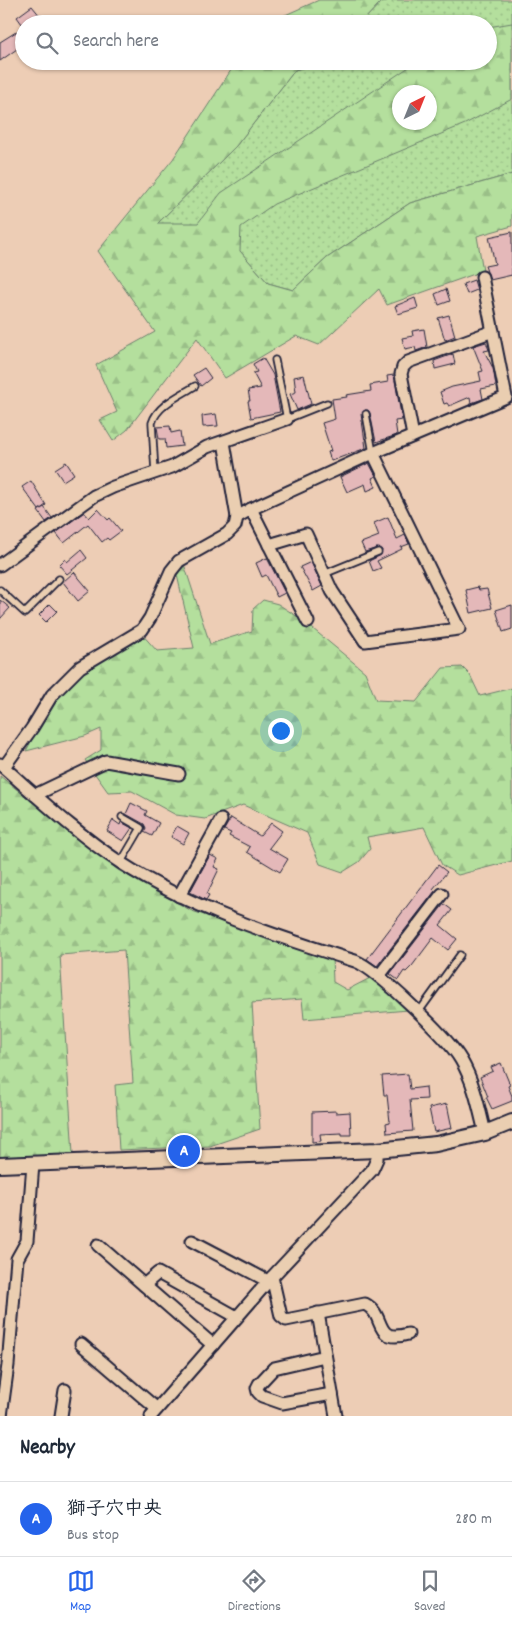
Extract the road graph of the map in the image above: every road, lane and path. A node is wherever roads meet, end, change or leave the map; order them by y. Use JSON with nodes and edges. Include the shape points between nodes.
{"nodes":[{"id":1,"x":482,"y":277,"type":"dead end"},
{"id":2,"x":493,"y":331,"type":"junction"},
{"id":3,"x":275,"y":360,"type":"dead end"},
{"id":4,"x":195,"y":386,"type":"dead end"},
{"id":5,"x":327,"y":403,"type":"dead end"},
{"id":6,"x":366,"y":414,"type":"dead end"},
{"id":7,"x":286,"y":419,"type":"junction"},
{"id":8,"x":413,"y":436,"type":"junction"},
{"id":9,"x":224,"y":442,"type":"junction"},
{"id":10,"x":373,"y":453,"type":"junction"},
{"id":11,"x":154,"y":472,"type":"junction"},
{"id":12,"x":251,"y":509,"type":"junction"},
{"id":13,"x":237,"y":517,"type":"junction"},
{"id":14,"x":269,"y":545,"type":"junction"},
{"id":15,"x":378,"y":552,"type":"dead end"},
{"id":16,"x":0,"y":565,"type":"edge"},
{"id":17,"x":324,"y":574,"type":"junction"},
{"id":18,"x":59,"y":579,"type":"dead end"},
{"id":19,"x":0,"y":590,"type":"edge"},
{"id":20,"x":308,"y":622,"type":"dead end"},
{"id":21,"x":2,"y":766,"type":"edge"},
{"id":22,"x":179,"y":774,"type":"dead end"},
{"id":23,"x":35,"y":795,"type":"junction"},
{"id":24,"x":122,"y":817,"type":"dead end"},
{"id":25,"x":221,"y":820,"type":"dead end"},
{"id":26,"x":121,"y":862,"type":"junction"},
{"id":27,"x":442,"y":894,"type":"dead end"},
{"id":28,"x":179,"y":896,"type":"junction"},
{"id":29,"x":460,"y":955,"type":"dead end"},
{"id":30,"x":379,"y":976,"type":"junction"},
{"id":31,"x":418,"y":1013,"type":"junction"},
{"id":32,"x":512,"y":1122,"type":"edge"},
{"id":33,"x":485,"y":1133,"type":"junction"},
{"id":34,"x":377,"y":1150,"type":"junction"},
{"id":35,"x":33,"y":1164,"type":"junction"},
{"id":36,"x":0,"y":1165,"type":"edge"},
{"id":37,"x":192,"y":1241,"type":"dead end"},
{"id":38,"x":98,"y":1244,"type":"dead end"},
{"id":39,"x":270,"y":1279,"type":"junction"},
{"id":40,"x":144,"y":1285,"type":"junction"},
{"id":41,"x":318,"y":1313,"type":"junction"},
{"id":42,"x":237,"y":1317,"type":"junction"},
{"id":43,"x":408,"y":1334,"type":"dead end"},
{"id":44,"x":81,"y":1344,"type":"dead end"},
{"id":45,"x":213,"y":1345,"type":"junction"},
{"id":46,"x":325,"y":1356,"type":"junction"},
{"id":47,"x":65,"y":1390,"type":"dead end"},
{"id":48,"x":332,"y":1394,"type":"junction"},
{"id":49,"x":154,"y":1412,"type":"edge"},
{"id":50,"x":1,"y":1416,"type":"edge"},
{"id":51,"x":61,"y":1416,"type":"edge"},
{"id":52,"x":336,"y":1416,"type":"edge"}],
"edges":[{"from":1,"to":2,"type":"street"},
{"from":2,"to":8,"type":"street","via":[[408,362],[403,367],[401,374]]},
{"from":2,"to":8,"type":"street","via":[[506,397]]},
{"from":3,"to":7,"type":"lane"},
{"from":4,"to":11,"type":"lane","via":[[154,415]]},
{"from":5,"to":7,"type":"lane"},
{"from":6,"to":10,"type":"lane"},
{"from":7,"to":9,"type":"street"},
{"from":8,"to":10,"type":"street"},
{"from":9,"to":11,"type":"street"},
{"from":9,"to":13,"type":"street"},
{"from":10,"to":12,"type":"street"},
{"from":10,"to":17,"type":"street","via":[[459,629],[365,640]]},
{"from":11,"to":16,"type":"street","via":[[94,496]]},
{"from":12,"to":13,"type":"street"},
{"from":12,"to":14,"type":"street"},
{"from":13,"to":21,"type":"street","via":[[227,534],[179,561],[142,630],[80,667],[52,695],[32,728]]},
{"from":14,"to":17,"type":"street","via":[[306,534]]},
{"from":14,"to":20,"type":"street"},
{"from":15,"to":17,"type":"lane"},
{"from":18,"to":19,"type":"lane","via":[[25,613]]},
{"from":21,"to":23,"type":"street"},
{"from":22,"to":23,"type":"street","via":[[106,761]]},
{"from":23,"to":26,"type":"street"},
{"from":24,"to":26,"type":"lane","via":[[141,828]]},
{"from":25,"to":28,"type":"street"},
{"from":26,"to":28,"type":"street"},
{"from":27,"to":30,"type":"street"},
{"from":28,"to":30,"type":"street","via":[[258,928],[363,964]]},
{"from":29,"to":31,"type":"lane"},
{"from":30,"to":31,"type":"street"},
{"from":31,"to":33,"type":"street","via":[[461,1059]]},
{"from":32,"to":33,"type":"street"},
{"from":33,"to":34,"type":"street","via":[[436,1144]]},
{"from":34,"to":35,"type":"street"},
{"from":34,"to":39,"type":"street","via":[[372,1170]]},
{"from":35,"to":36,"type":"street"},
{"from":35,"to":50,"type":"street","via":[[27,1241],[17,1258]]},
{"from":37,"to":39,"type":"street"},
{"from":38,"to":40,"type":"street"},
{"from":39,"to":41,"type":"street","via":[[283,1318]]},
{"from":39,"to":42,"type":"street"},
{"from":40,"to":42,"type":"street","via":[[158,1273]]},
{"from":40,"to":45,"type":"street"},
{"from":41,"to":43,"type":"street","via":[[365,1304],[374,1310],[381,1329],[389,1336]]},
{"from":41,"to":46,"type":"street"},
{"from":42,"to":45,"type":"street"},
{"from":44,"to":49,"type":"street"},
{"from":45,"to":49,"type":"street"},
{"from":46,"to":48,"type":"street"},
{"from":46,"to":48,"type":"street","via":[[274,1368],[257,1388],[262,1396],[282,1403]]},
{"from":47,"to":51,"type":"street"},
{"from":48,"to":52,"type":"street"}]}
